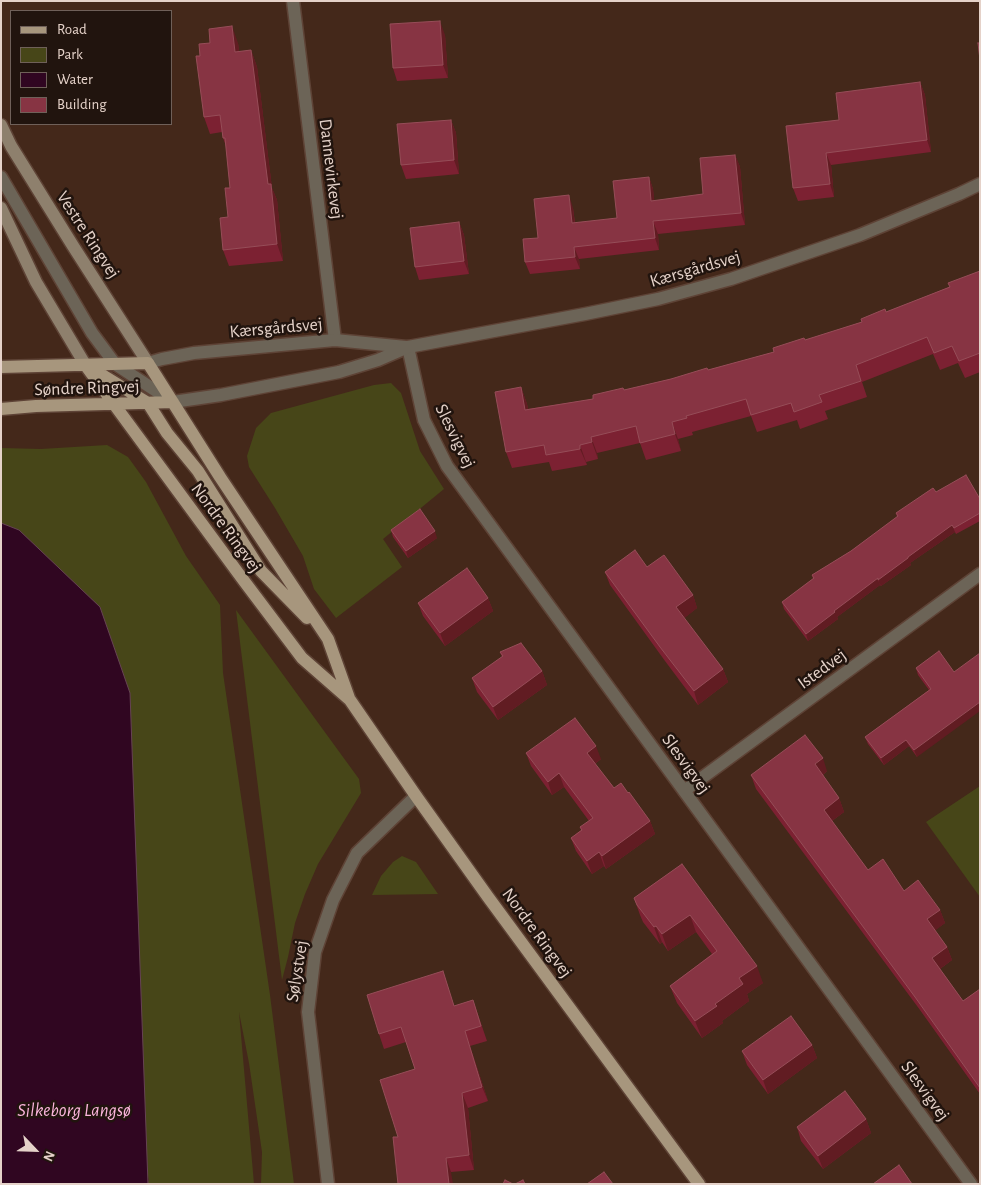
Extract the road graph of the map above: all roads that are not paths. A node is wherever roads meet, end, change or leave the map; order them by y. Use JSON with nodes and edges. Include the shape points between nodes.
{"nodes":[{"id":1,"x":293,"y":1,"type":"edge"},
{"id":2,"x":1,"y":125,"type":"edge"},
{"id":3,"x":1,"y":177,"type":"edge"},
{"id":4,"x":980,"y":184,"type":"edge"},
{"id":5,"x":1,"y":208,"type":"edge"},
{"id":6,"x":335,"y":340,"type":"junction"},
{"id":7,"x":408,"y":347,"type":"junction"},
{"id":8,"x":148,"y":363,"type":"junction"},
{"id":9,"x":115,"y":364,"type":"junction"},
{"id":10,"x":86,"y":366,"type":"junction"},
{"id":11,"x":1,"y":367,"type":"edge"},
{"id":12,"x":173,"y":402,"type":"junction"},
{"id":13,"x":148,"y":403,"type":"junction"},
{"id":14,"x":114,"y":405,"type":"junction"},
{"id":15,"x":1,"y":409,"type":"edge"},
{"id":16,"x":980,"y":574,"type":"edge"},
{"id":17,"x":328,"y":639,"type":"junction"},
{"id":18,"x":350,"y":700,"type":"junction"},
{"id":19,"x":684,"y":791,"type":"junction"},
{"id":20,"x":416,"y":796,"type":"junction"},
{"id":21,"x":328,"y":1184,"type":"edge"},
{"id":22,"x":699,"y":1184,"type":"edge"},
{"id":23,"x":971,"y":1184,"type":"edge"}],
"edges":[{"from":1,"to":6,"type":"street","name":"Dannevirkevej"},
{"from":2,"to":8,"type":"main road","name":"Vestre Ringvej","via":[[36,188]]},
{"from":3,"to":9,"type":"street","via":[[92,333]]},
{"from":4,"to":7,"type":"street","name":"Kærsgårdsvej","via":[[860,236],[732,279],[594,312]]},
{"from":5,"to":10,"type":"main road","via":[[36,282]]},
{"from":6,"to":7,"type":"street","name":"Kærsgårdsvej"},
{"from":6,"to":8,"type":"street","name":"Kærsgårdsvej","via":[[194,353]]},
{"from":7,"to":12,"type":"street","name":"Kærsgårdsvej","via":[[339,372]]},
{"from":7,"to":19,"type":"street","name":"Slesvigvej","via":[[424,420],[447,466]]},
{"from":8,"to":9,"type":"main road","name":"Søndre Ringvej"},
{"from":8,"to":12,"type":"main road","name":"Nordre Ringvej"},
{"from":9,"to":10,"type":"main road","name":"Søndre Ringvej"},
{"from":9,"to":12,"type":"street"},
{"from":10,"to":11,"type":"main road","name":"Søndre Ringvej"},
{"from":10,"to":13,"type":"main road"},
{"from":10,"to":14,"type":"main road","name":"Nordre Ringvej"},
{"from":12,"to":13,"type":"main road","name":"Søndre Ringvej"},
{"from":12,"to":17,"type":"main road","name":"Nordre Ringvej"},
{"from":13,"to":14,"type":"main road","name":"Søndre Ringvej"},
{"from":13,"to":17,"type":"main road","via":[[198,471],[261,571]]},
{"from":14,"to":15,"type":"main road","name":"Søndre Ringvej"},
{"from":14,"to":18,"type":"main road","name":"Nordre Ringvej","via":[[302,658]]},
{"from":16,"to":19,"type":"street","name":"Istedvej"},
{"from":17,"to":18,"type":"main road","name":"Nordre Ringvej"},
{"from":18,"to":20,"type":"main road","name":"Nordre Ringvej"},
{"from":19,"to":23,"type":"street","name":"Slesvigvej"},
{"from":20,"to":21,"type":"street","name":"Sølystvej","via":[[357,853],[333,900],[314,952],[308,1012]]},
{"from":20,"to":22,"type":"main road","name":"Nordre Ringvej"}]}
